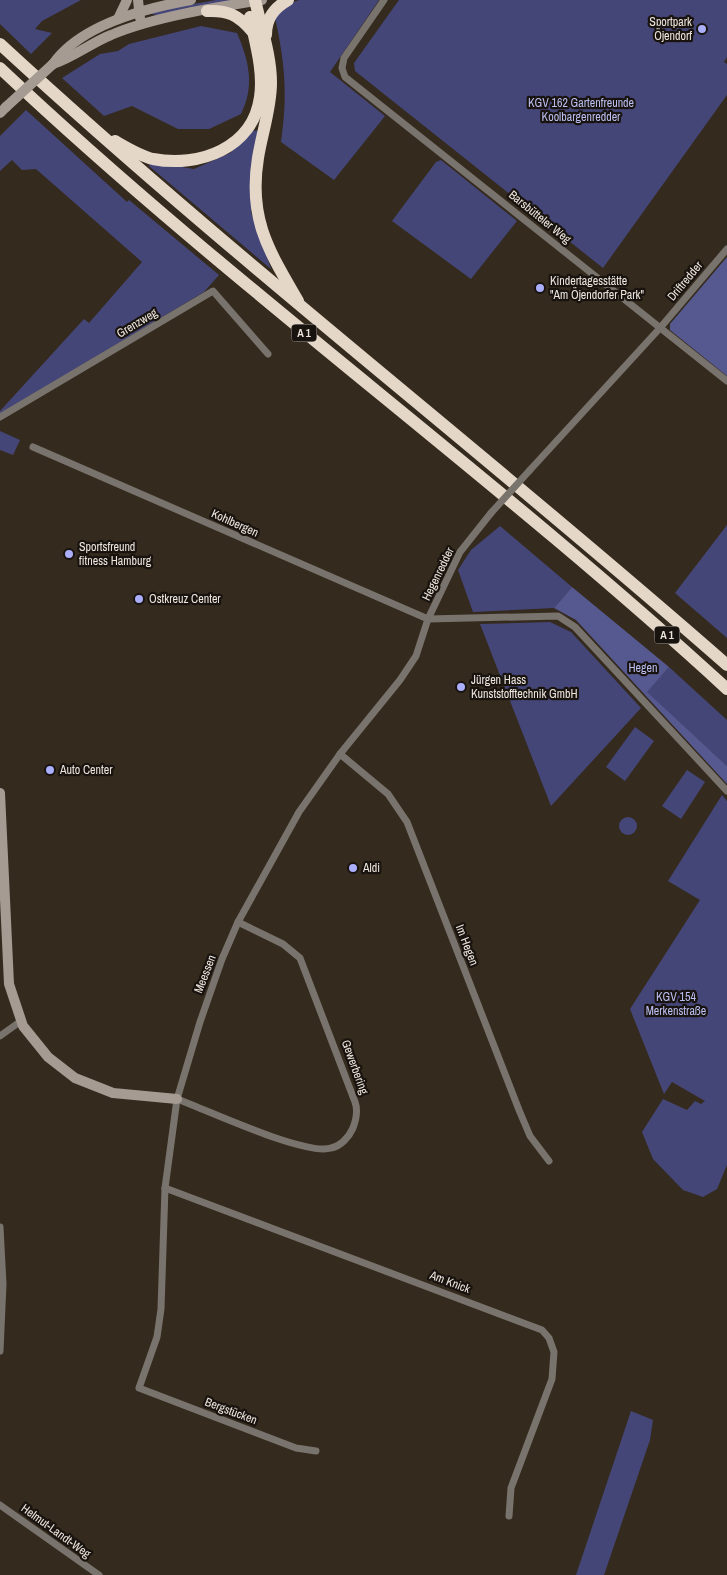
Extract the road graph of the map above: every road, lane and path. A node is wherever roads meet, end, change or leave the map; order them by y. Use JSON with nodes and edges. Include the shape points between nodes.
{"nodes":[{"id":1,"x":127,"y":0,"type":"edge"},
{"id":2,"x":138,"y":0,"type":"edge"},
{"id":3,"x":145,"y":0,"type":"edge"},
{"id":4,"x":191,"y":0,"type":"edge"},
{"id":5,"x":288,"y":0,"type":"edge"},
{"id":6,"x":384,"y":0,"type":"edge"},
{"id":7,"x":253,"y":1,"type":"edge"},
{"id":8,"x":161,"y":5,"type":"junction"},
{"id":9,"x":207,"y":11,"type":"junction"},
{"id":10,"x":138,"y":13,"type":"junction"},
{"id":11,"x":118,"y":19,"type":"junction"},
{"id":12,"x":142,"y":24,"type":"junction"},
{"id":13,"x":253,"y":31,"type":"junction"},
{"id":14,"x":0,"y":44,"type":"edge"},
{"id":15,"x":266,"y":45,"type":"junction"},
{"id":16,"x":53,"y":64,"type":"junction"},
{"id":17,"x":1,"y":69,"type":"edge"},
{"id":18,"x":3,"y":110,"type":"edge"},
{"id":19,"x":93,"y":129,"type":"junction"},
{"id":20,"x":727,"y":249,"type":"edge"},
{"id":21,"x":303,"y":310,"type":"junction"},
{"id":22,"x":660,"y":328,"type":"junction"},
{"id":23,"x":268,"y":354,"type":"dead end"},
{"id":24,"x":727,"y":381,"type":"edge"},
{"id":25,"x":0,"y":417,"type":"edge"},
{"id":26,"x":33,"y":448,"type":"dead end"},
{"id":27,"x":428,"y":620,"type":"junction"},
{"id":28,"x":727,"y":665,"type":"edge"},
{"id":29,"x":727,"y":689,"type":"edge"},
{"id":30,"x":340,"y":754,"type":"junction"},
{"id":31,"x":727,"y":791,"type":"edge"},
{"id":32,"x":0,"y":793,"type":"edge"},
{"id":33,"x":238,"y":922,"type":"junction"},
{"id":34,"x":21,"y":1021,"type":"junction"},
{"id":35,"x":0,"y":1036,"type":"edge"},
{"id":36,"x":178,"y":1099,"type":"junction"},
{"id":37,"x":549,"y":1161,"type":"dead end"},
{"id":38,"x":165,"y":1188,"type":"junction"},
{"id":39,"x":0,"y":1227,"type":"edge"},
{"id":40,"x":0,"y":1351,"type":"edge"},
{"id":41,"x":139,"y":1388,"type":"joint"},
{"id":42,"x":316,"y":1450,"type":"dead end"},
{"id":43,"x":0,"y":1505,"type":"edge"},
{"id":44,"x":509,"y":1516,"type":"dead end"},
{"id":45,"x":99,"y":1575,"type":"edge"}],
"edges":[{"from":1,"to":10,"type":"street"},
{"from":1,"to":11,"type":"street"},
{"from":2,"to":10,"type":"street"},
{"from":3,"to":8,"type":"street"},
{"from":4,"to":8,"type":"street"},
{"from":5,"to":15,"type":"highway","via":[[269,17]]},
{"from":6,"to":22,"type":"street","name":"Barsbütteler Weg","via":[[344,58],[342,68],[345,77]]},
{"from":7,"to":9,"type":"street"},
{"from":7,"to":13,"type":"highway"},
{"from":7,"to":15,"type":"highway"},
{"from":8,"to":10,"type":"street"},
{"from":9,"to":12,"type":"street"},
{"from":9,"to":13,"type":"highway","via":[[234,14]]},
{"from":10,"to":11,"type":"street"},
{"from":10,"to":12,"type":"street"},
{"from":11,"to":16,"type":"street","via":[[62,51]]},
{"from":12,"to":16,"type":"street","via":[[111,35]]},
{"from":13,"to":19,"type":"highway","via":[[260,69],[258,108],[245,132],[225,148],[197,160],[168,161],[140,154]]},
{"from":14,"to":19,"type":"highway","number":"A 1"},
{"from":15,"to":21,"type":"highway","via":[[270,95],[256,170],[257,208],[272,257]]},
{"from":16,"to":18,"type":"street","bridge":true},
{"from":17,"to":29,"type":"highway","number":"A 1","via":[[163,213],[628,602]]},
{"from":19,"to":21,"type":"highway","number":"A 1"},
{"from":20,"to":22,"type":"street","name":"Driftredder"},
{"from":21,"to":28,"type":"highway","number":"A 1","via":[[640,588]]},
{"from":22,"to":24,"type":"street","name":"Barsbütteler Weg"},
{"from":22,"to":27,"type":"street","name":"Hegenredder","bridge":true,"via":[[491,513],[460,552]]},
{"from":23,"to":25,"type":"street","name":"Grenzweg","via":[[213,291]]},
{"from":26,"to":27,"type":"street","name":"Kohlbergen"},
{"from":27,"to":30,"type":"street","name":"Meessen","via":[[416,656]]},
{"from":27,"to":31,"type":"street","name":"Hegenredder","via":[[548,614],[568,621]]},
{"from":30,"to":33,"type":"street","name":"Meessen","via":[[299,812]]},
{"from":30,"to":37,"type":"street","name":"Im Hegen","via":[[394,800],[407,822],[518,1110],[530,1136]]},
{"from":32,"to":34,"type":"street","via":[[9,984]]},
{"from":33,"to":36,"type":"street","name":"Meessen","via":[[210,990]]},
{"from":33,"to":36,"type":"street","name":"Gewerbering","via":[[282,944],[300,958],[353,1094],[357,1107],[355,1124],[349,1137],[331,1148],[313,1148]]},
{"from":34,"to":35,"type":"street"},
{"from":34,"to":36,"type":"street","via":[[48,1057],[75,1078],[113,1093]]},
{"from":36,"to":38,"type":"street","name":"Meessen"},
{"from":38,"to":41,"type":"street","name":"Meessen","via":[[161,1309],[157,1337]]},
{"from":38,"to":44,"type":"street","name":"Am Knick","via":[[542,1330],[554,1352],[552,1379],[511,1488]]},
{"from":39,"to":40,"type":"street","via":[[3,1284]]},
{"from":41,"to":42,"type":"street","name":"Bergstücken","via":[[296,1448]]},
{"from":43,"to":45,"type":"street","name":"Helmut-Landt-Weg"}]}
